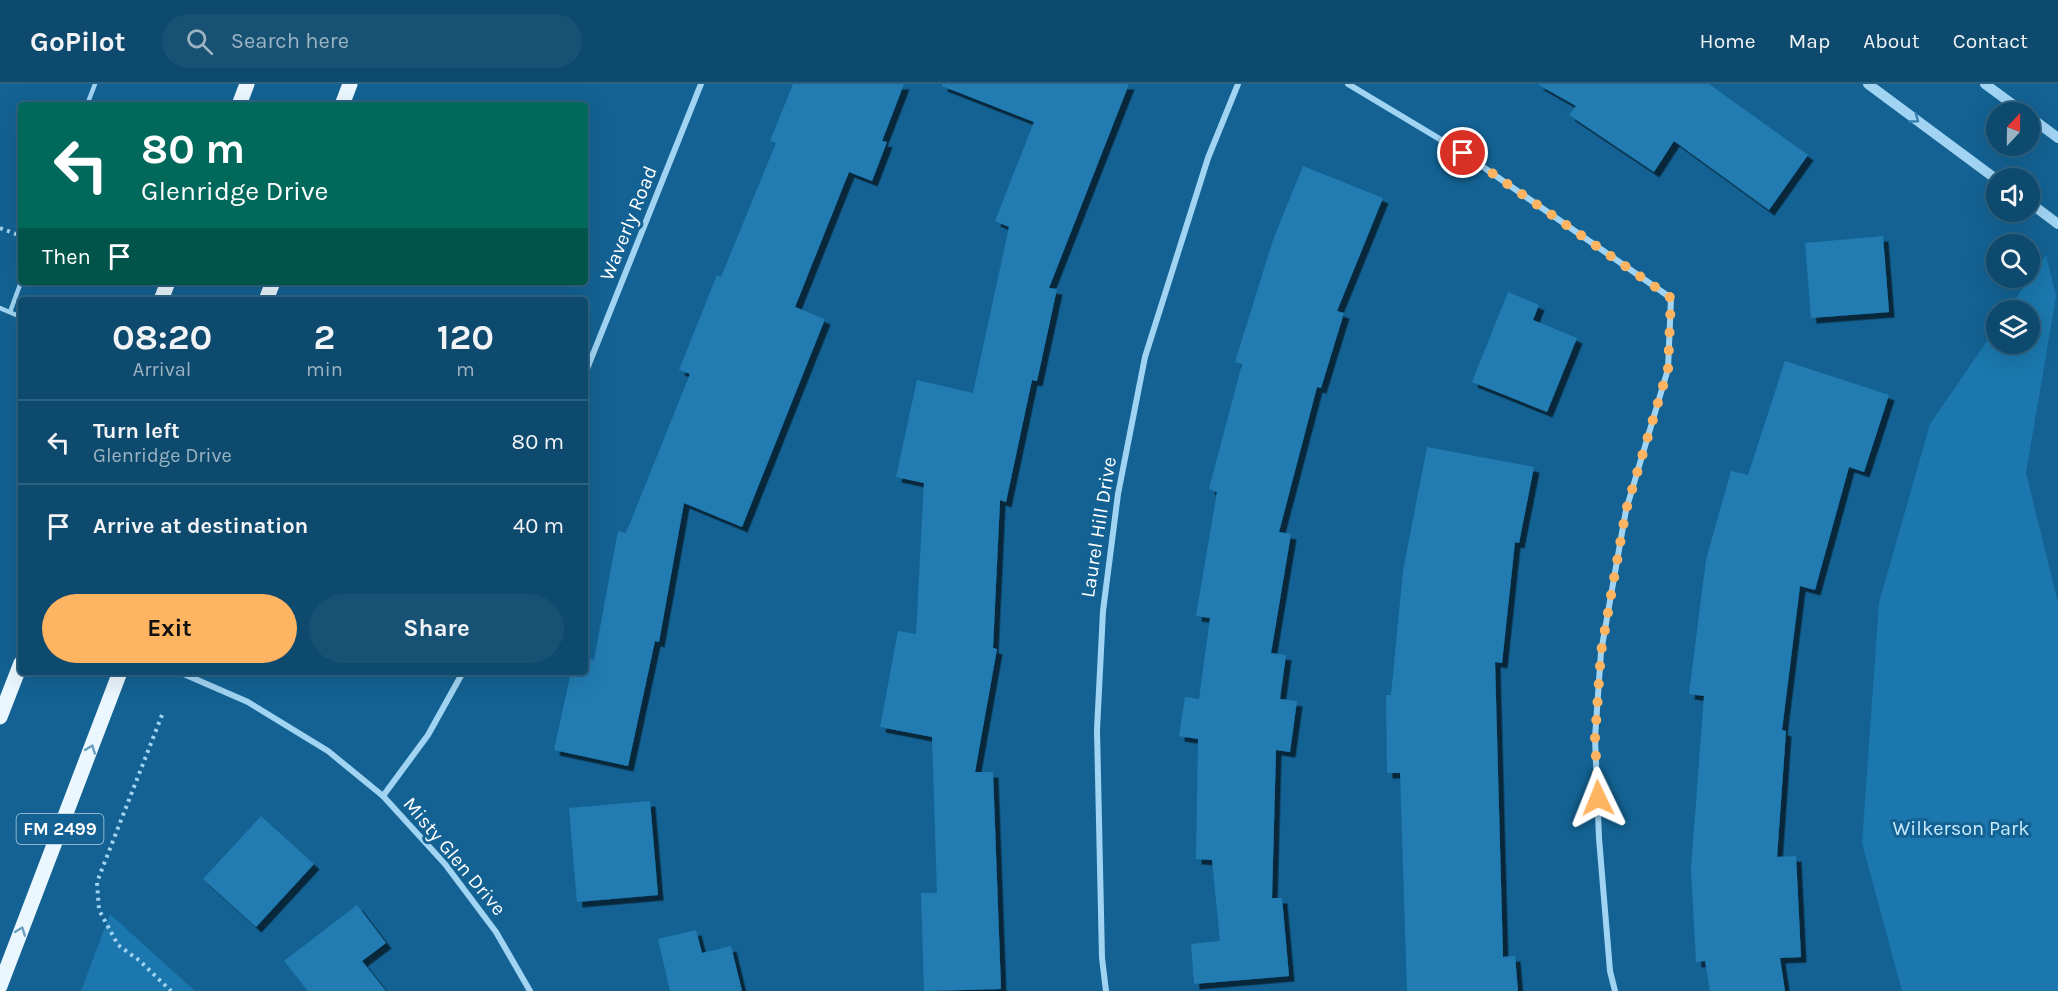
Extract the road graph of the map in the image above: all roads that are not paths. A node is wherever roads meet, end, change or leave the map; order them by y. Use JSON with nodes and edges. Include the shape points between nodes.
{"nodes":[{"id":1,"x":95,"y":84,"type":"edge"},
{"id":2,"x":247,"y":84,"type":"edge"},
{"id":3,"x":350,"y":84,"type":"edge"},
{"id":4,"x":701,"y":84,"type":"edge"},
{"id":5,"x":1238,"y":84,"type":"edge"},
{"id":6,"x":1348,"y":84,"type":"edge"},
{"id":7,"x":1868,"y":84,"type":"edge"},
{"id":8,"x":1985,"y":84,"type":"edge"},
{"id":9,"x":88,"y":102,"type":"edge"},
{"id":10,"x":240,"y":102,"type":"edge"},
{"id":11,"x":343,"y":102,"type":"edge"},
{"id":12,"x":2009,"y":102,"type":"edge"},
{"id":13,"x":2040,"y":124,"type":"edge"},
{"id":14,"x":2058,"y":138,"type":"edge"},
{"id":15,"x":1986,"y":172,"type":"edge"},
{"id":16,"x":2040,"y":210,"type":"edge"},
{"id":17,"x":2058,"y":224,"type":"edge"},
{"id":18,"x":20,"y":285,"type":"edge"},
{"id":19,"x":0,"y":308,"type":"edge"},
{"id":20,"x":10,"y":312,"type":"junction"},
{"id":21,"x":18,"y":315,"type":"edge"},
{"id":22,"x":588,"y":366,"type":"edge"},
{"id":23,"x":18,"y":671,"type":"edge"},
{"id":24,"x":119,"y":675,"type":"edge"},
{"id":25,"x":186,"y":675,"type":"edge"},
{"id":26,"x":460,"y":675,"type":"edge"},
{"id":27,"x":0,"y":717,"type":"edge"},
{"id":28,"x":383,"y":796,"type":"junction"},
{"id":29,"x":0,"y":986,"type":"edge"},
{"id":30,"x":530,"y":991,"type":"edge"},
{"id":31,"x":1106,"y":991,"type":"edge"},
{"id":32,"x":1615,"y":991,"type":"edge"}],
"edges":[{"from":1,"to":9,"type":"lane"},
{"from":2,"to":10,"type":"main road"},
{"from":3,"to":11,"type":"main road"},
{"from":4,"to":22,"type":"street","name":"Waverly Road"},
{"from":5,"to":31,"type":"street","name":"Laurel Hill Drive","via":[[1208,158],[1145,357],[1118,494],[1102,611],[1097,730]]},
{"from":6,"to":32,"type":"street","via":[[1463,153],[1671,298],[1668,369],[1626,510],[1601,652],[1595,738],[1598,816],[1610,971]]},
{"from":7,"to":15,"type":"street","one_way":true},
{"from":8,"to":12,"type":"street"},
{"from":13,"to":14,"type":"street"},
{"from":16,"to":17,"type":"street"},
{"from":18,"to":20,"type":"lane"},
{"from":19,"to":20,"type":"lane"},
{"from":20,"to":21,"type":"lane"},
{"from":23,"to":27,"type":"main road"},
{"from":29,"to":24,"type":"main road","number":"FM 2499","one_way":true},
{"from":25,"to":28,"type":"street","name":"Misty Glen Drive","via":[[248,702],[328,751]]},
{"from":26,"to":28,"type":"street","via":[[428,735]]},
{"from":28,"to":30,"type":"street","name":"Misty Glen Drive","via":[[445,864],[496,932]]}]}
